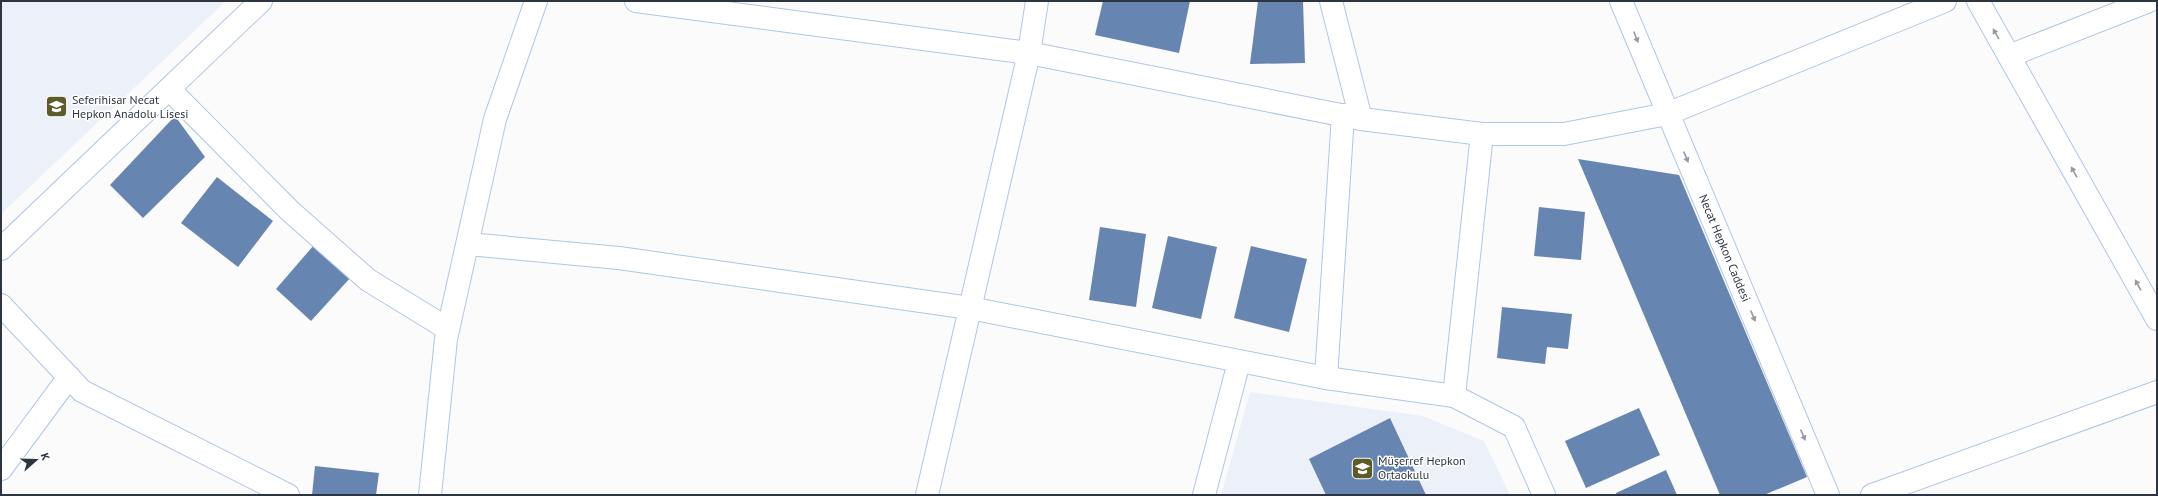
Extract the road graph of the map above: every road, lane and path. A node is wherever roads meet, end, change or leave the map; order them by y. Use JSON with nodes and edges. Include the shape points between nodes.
{"nodes":[{"id":1,"x":261,"y":1,"type":"edge"},
{"id":2,"x":536,"y":1,"type":"edge"},
{"id":3,"x":636,"y":1,"type":"edge"},
{"id":4,"x":1037,"y":1,"type":"edge"},
{"id":5,"x":1330,"y":1,"type":"edge"},
{"id":6,"x":1621,"y":1,"type":"edge"},
{"id":7,"x":1945,"y":1,"type":"edge"},
{"id":8,"x":1978,"y":1,"type":"edge"},
{"id":9,"x":2149,"y":1,"type":"edge"},
{"id":10,"x":1029,"y":53,"type":"junction"},
{"id":11,"x":2009,"y":56,"type":"junction"},
{"id":12,"x":169,"y":88,"type":"junction"},
{"id":13,"x":1667,"y":114,"type":"junction"},
{"id":14,"x":1352,"y":117,"type":"junction"},
{"id":15,"x":1482,"y":134,"type":"junction"},
{"id":16,"x":468,"y":244,"type":"junction"},
{"id":17,"x":1,"y":249,"type":"edge"},
{"id":18,"x":1,"y":305,"type":"edge"},
{"id":19,"x":970,"y":308,"type":"junction"},
{"id":20,"x":2157,"y":319,"type":"edge"},
{"id":21,"x":448,"y":329,"type":"junction"},
{"id":22,"x":1239,"y":362,"type":"junction"},
{"id":23,"x":69,"y":377,"type":"junction"},
{"id":24,"x":1326,"y":378,"type":"junction"},
{"id":25,"x":2157,"y":392,"type":"edge"},
{"id":26,"x":1454,"y":396,"type":"junction"},
{"id":27,"x":1,"y":469,"type":"edge"},
{"id":28,"x":288,"y":495,"type":"edge"},
{"id":29,"x":430,"y":495,"type":"edge"},
{"id":30,"x":927,"y":495,"type":"edge"},
{"id":31,"x":1204,"y":495,"type":"edge"},
{"id":32,"x":1544,"y":495,"type":"edge"},
{"id":33,"x":1828,"y":495,"type":"edge"},
{"id":34,"x":1872,"y":495,"type":"edge"}],
"edges":[{"from":1,"to":12,"type":"street"},
{"from":2,"to":16,"type":"street","via":[[495,119]]},
{"from":3,"to":10,"type":"street"},
{"from":4,"to":10,"type":"street"},
{"from":5,"to":14,"type":"street"},
{"from":6,"to":13,"type":"street","name":"Necat Hepkon Caddesi","one_way":true},
{"from":7,"to":13,"type":"street"},
{"from":11,"to":8,"type":"street","one_way":true},
{"from":9,"to":11,"type":"street"},
{"from":10,"to":14,"type":"street"},
{"from":10,"to":19,"type":"street"},
{"from":20,"to":11,"type":"street","one_way":true},
{"from":12,"to":17,"type":"street"},
{"from":12,"to":21,"type":"street","via":[[290,211],[368,280]]},
{"from":13,"to":15,"type":"street","via":[[1564,134]]},
{"from":13,"to":33,"type":"street","name":"Necat Hepkon Caddesi","one_way":true},
{"from":14,"to":15,"type":"street"},
{"from":14,"to":24,"type":"street"},
{"from":15,"to":26,"type":"street"},
{"from":16,"to":19,"type":"street","via":[[619,258]]},
{"from":16,"to":21,"type":"street"},
{"from":18,"to":23,"type":"street"},
{"from":19,"to":22,"type":"street"},
{"from":19,"to":30,"type":"street"},
{"from":21,"to":29,"type":"street"},
{"from":22,"to":24,"type":"street"},
{"from":22,"to":31,"type":"street"},
{"from":23,"to":27,"type":"street"},
{"from":23,"to":28,"type":"street","via":[[82,391]]},
{"from":24,"to":26,"type":"street"},
{"from":25,"to":34,"type":"street"},
{"from":26,"to":32,"type":"street","via":[[1514,427]]}]}
